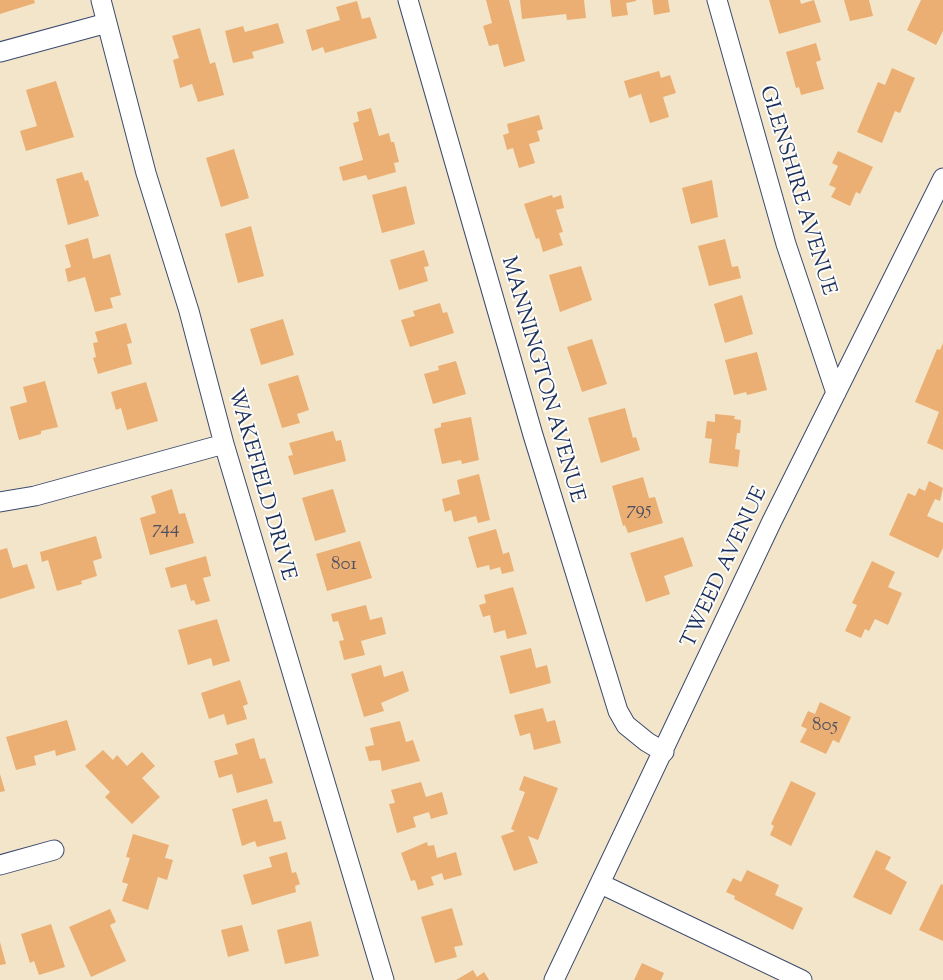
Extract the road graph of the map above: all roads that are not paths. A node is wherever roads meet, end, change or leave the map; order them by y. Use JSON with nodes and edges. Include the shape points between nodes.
{"nodes":[{"id":1,"x":101,"y":0,"type":"edge"},
{"id":2,"x":408,"y":0,"type":"edge"},
{"id":3,"x":717,"y":0,"type":"edge"},
{"id":4,"x":107,"y":23,"type":"junction"},
{"id":5,"x":0,"y":52,"type":"edge"},
{"id":6,"x":943,"y":178,"type":"edge"},
{"id":7,"x":836,"y":392,"type":"junction"},
{"id":8,"x":224,"y":444,"type":"junction"},
{"id":9,"x":0,"y":502,"type":"edge"},
{"id":10,"x":664,"y":752,"type":"junction"},
{"id":11,"x":54,"y":850,"type":"dead end"},
{"id":12,"x":0,"y":865,"type":"edge"},
{"id":13,"x":601,"y":884,"type":"junction"},
{"id":14,"x":384,"y":980,"type":"edge"},
{"id":15,"x":554,"y":980,"type":"edge"},
{"id":16,"x":802,"y":980,"type":"edge"}],
"edges":[{"from":1,"to":4,"type":"street","name":"WAKEFIELD DRIVE"},
{"from":2,"to":10,"type":"street","name":"MANNINGTON AVENUE","via":[[533,435],[618,711],[626,725]]},
{"from":3,"to":7,"type":"street","name":"GLENSHIRE AVENUE","via":[[786,244]]},
{"from":4,"to":5,"type":"street"},
{"from":4,"to":8,"type":"street","name":"WAKEFIELD DRIVE","via":[[146,173],[189,311]]},
{"from":6,"to":7,"type":"street","name":"TWEED AVENUE"},
{"from":7,"to":10,"type":"street","name":"TWEED AVENUE"},
{"from":8,"to":9,"type":"street","via":[[35,496]]},
{"from":8,"to":14,"type":"street","name":"WAKEFIELD DRIVE"},
{"from":10,"to":13,"type":"street","name":"TWEED AVENUE"},
{"from":11,"to":12,"type":"street"},
{"from":13,"to":15,"type":"street","name":"TWEED AVENUE"},
{"from":13,"to":16,"type":"street"}]}
